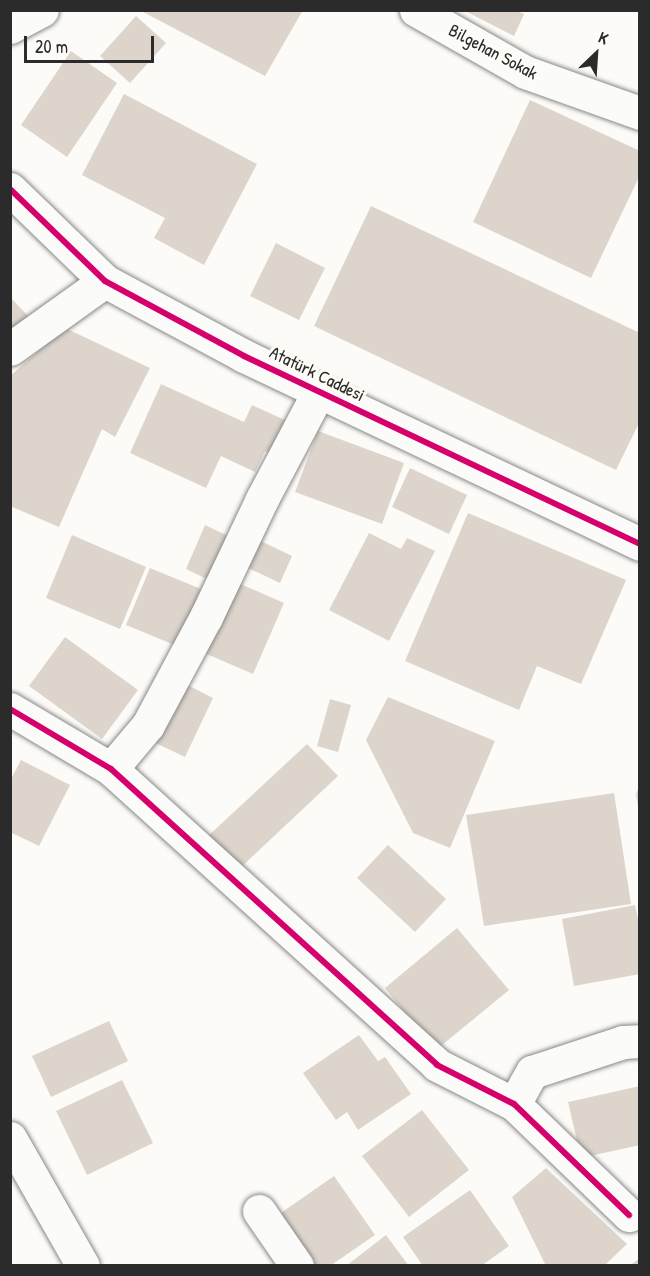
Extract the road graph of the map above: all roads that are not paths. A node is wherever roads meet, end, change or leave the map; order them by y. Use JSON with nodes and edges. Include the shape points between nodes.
{"nodes":[{"id":1,"x":42,"y":10,"type":"edge"},
{"id":2,"x":416,"y":10,"type":"edge"},
{"id":3,"x":10,"y":27,"type":"edge"},
{"id":4,"x":639,"y":113,"type":"edge"},
{"id":5,"x":10,"y":189,"type":"edge"},
{"id":6,"x":105,"y":281,"type":"junction"},
{"id":7,"x":10,"y":349,"type":"edge"},
{"id":8,"x":319,"y":391,"type":"junction"},
{"id":9,"x":639,"y":544,"type":"edge"},
{"id":10,"x":10,"y":709,"type":"edge"},
{"id":11,"x":111,"y":769,"type":"junction"},
{"id":12,"x":639,"y":1041,"type":"edge"},
{"id":13,"x":514,"y":1104,"type":"junction"},
{"id":14,"x":10,"y":1138,"type":"edge"},
{"id":15,"x":259,"y":1211,"type":"dead end"},
{"id":16,"x":629,"y":1215,"type":"dead end"},
{"id":17,"x":83,"y":1266,"type":"edge"},
{"id":18,"x":297,"y":1266,"type":"edge"}],
"edges":[{"from":1,"to":3,"type":"street"},
{"from":2,"to":4,"type":"street","name":"Bilgehan Sokak","via":[[525,72]]},
{"from":5,"to":6,"type":"street","name":"Atatürk Caddesi"},
{"from":6,"to":7,"type":"street"},
{"from":6,"to":8,"type":"street","name":"Atatürk Caddesi"},
{"from":8,"to":9,"type":"street","name":"Atatürk Caddesi"},
{"from":8,"to":11,"type":"street","via":[[148,725]]},
{"from":10,"to":11,"type":"street"},
{"from":11,"to":13,"type":"street","via":[[437,1065]]},
{"from":12,"to":13,"type":"street","via":[[623,1042],[532,1072]]},
{"from":13,"to":16,"type":"street"},
{"from":14,"to":17,"type":"street"},
{"from":15,"to":18,"type":"street"}]}
